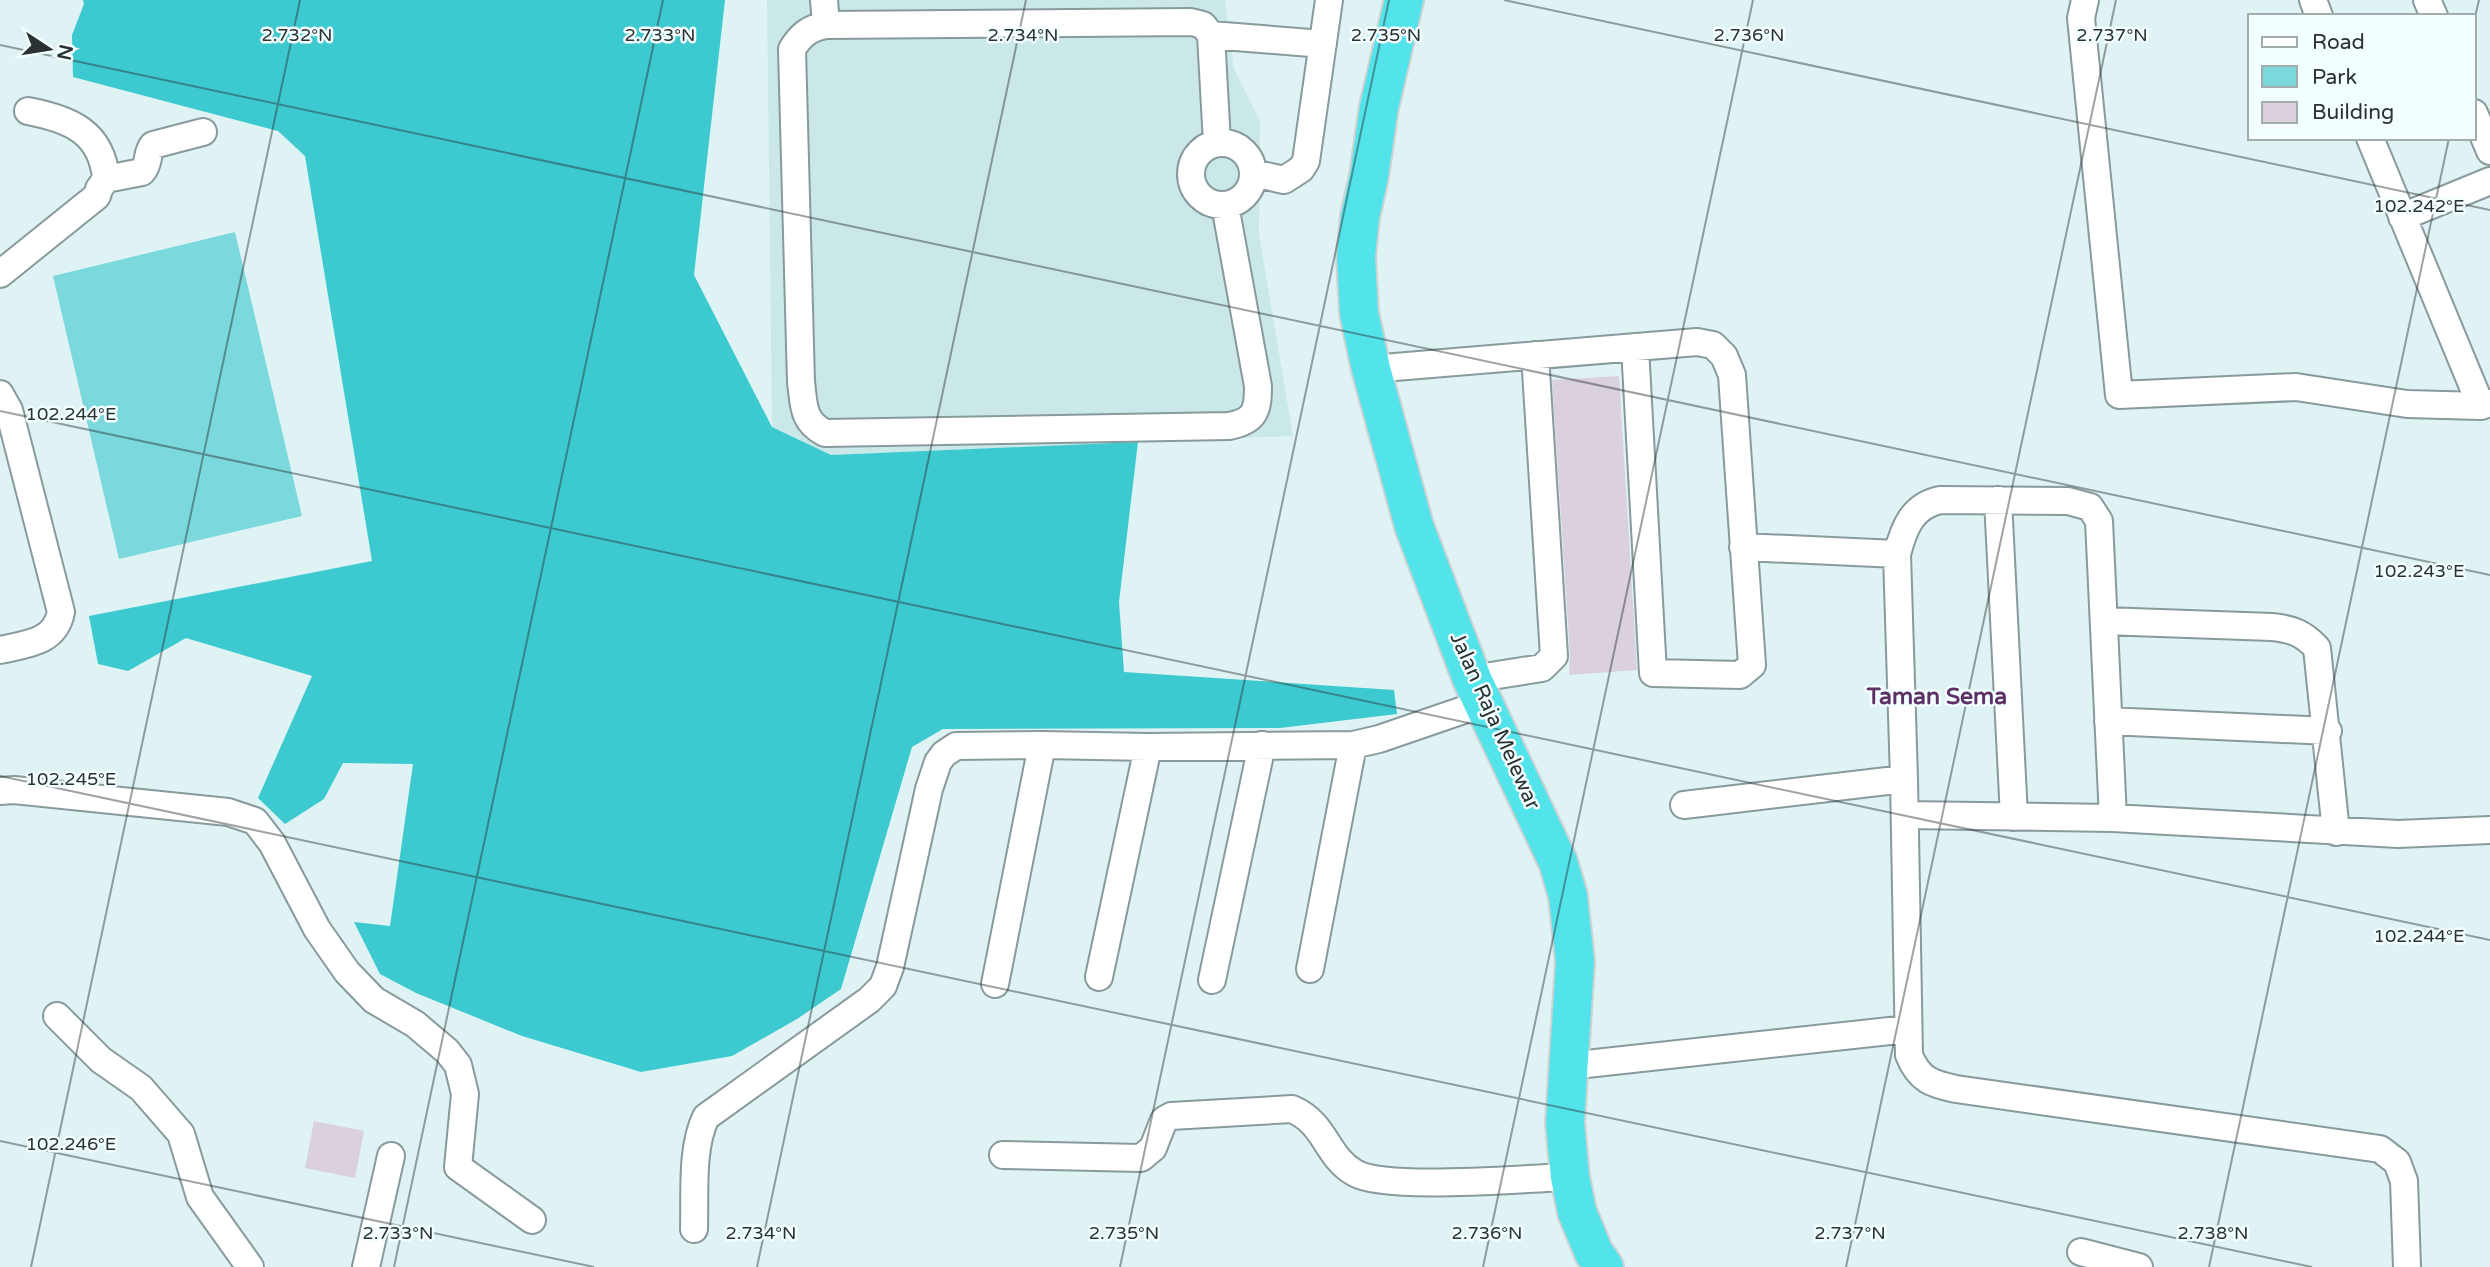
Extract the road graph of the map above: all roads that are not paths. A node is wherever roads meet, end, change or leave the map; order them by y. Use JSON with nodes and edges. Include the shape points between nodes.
{"nodes":[{"id":1,"x":1329,"y":0,"type":"edge"},
{"id":2,"x":1404,"y":0,"type":"edge"},
{"id":3,"x":1427,"y":0,"type":"edge"},
{"id":4,"x":2085,"y":0,"type":"edge"},
{"id":5,"x":825,"y":13,"type":"edge"},
{"id":6,"x":962,"y":13,"type":"edge"},
{"id":7,"x":1211,"y":35,"type":"junction"},
{"id":8,"x":1323,"y":44,"type":"junction"},
{"id":9,"x":28,"y":111,"type":"dead end"},
{"id":10,"x":2476,"y":118,"type":"edge"},
{"id":11,"x":203,"y":132,"type":"dead end"},
{"id":12,"x":2371,"y":140,"type":"edge"},
{"id":13,"x":1217,"y":143,"type":"junction"},
{"id":14,"x":2490,"y":151,"type":"edge"},
{"id":15,"x":1253,"y":173,"type":"junction"},
{"id":16,"x":1369,"y":176,"type":"junction"},
{"id":17,"x":106,"y":179,"type":"junction"},
{"id":18,"x":2490,"y":181,"type":"edge"},
{"id":19,"x":1225,"y":205,"type":"junction"},
{"id":20,"x":2402,"y":217,"type":"junction"},
{"id":21,"x":0,"y":274,"type":"edge"},
{"id":22,"x":1635,"y":347,"type":"junction"},
{"id":23,"x":1535,"y":355,"type":"junction"},
{"id":24,"x":1371,"y":369,"type":"junction"},
{"id":25,"x":0,"y":394,"type":"edge"},
{"id":26,"x":2485,"y":405,"type":"edge"},
{"id":27,"x":1998,"y":500,"type":"junction"},
{"id":28,"x":1743,"y":547,"type":"junction"},
{"id":29,"x":1897,"y":554,"type":"junction"},
{"id":30,"x":2104,"y":621,"type":"junction"},
{"id":31,"x":0,"y":650,"type":"edge"},
{"id":32,"x":1478,"y":691,"type":"junction"},
{"id":33,"x":2108,"y":721,"type":"junction"},
{"id":34,"x":2328,"y":731,"type":"junction"},
{"id":35,"x":1042,"y":744,"type":"junction"},
{"id":36,"x":1262,"y":745,"type":"junction"},
{"id":37,"x":1353,"y":745,"type":"junction"},
{"id":38,"x":1148,"y":747,"type":"junction"},
{"id":39,"x":1904,"y":779,"type":"junction"},
{"id":40,"x":0,"y":791,"type":"edge"},
{"id":41,"x":1684,"y":805,"type":"dead end"},
{"id":42,"x":1905,"y":815,"type":"junction"},
{"id":43,"x":2014,"y":817,"type":"junction"},
{"id":44,"x":2113,"y":818,"type":"junction"},
{"id":45,"x":2490,"y":830,"type":"edge"},
{"id":46,"x":2336,"y":832,"type":"junction"},
{"id":47,"x":1310,"y":968,"type":"dead end"},
{"id":48,"x":1099,"y":977,"type":"dead end"},
{"id":49,"x":1212,"y":980,"type":"dead end"},
{"id":50,"x":995,"y":984,"type":"dead end"},
{"id":51,"x":57,"y":1016,"type":"dead end"},
{"id":52,"x":1908,"y":1029,"type":"junction"},
{"id":53,"x":1568,"y":1066,"type":"junction"},
{"id":54,"x":1003,"y":1155,"type":"dead end"},
{"id":55,"x":391,"y":1156,"type":"dead end"},
{"id":56,"x":1570,"y":1177,"type":"junction"},
{"id":57,"x":532,"y":1220,"type":"dead end"},
{"id":58,"x":694,"y":1229,"type":"dead end"},
{"id":59,"x":2081,"y":1252,"type":"dead end"},
{"id":60,"x":250,"y":1267,"type":"edge"},
{"id":61,"x":366,"y":1267,"type":"edge"},
{"id":62,"x":1604,"y":1267,"type":"edge"},
{"id":63,"x":2138,"y":1267,"type":"edge"},
{"id":64,"x":2407,"y":1267,"type":"edge"}],
"edges":[{"from":1,"to":8,"type":"street"},
{"from":2,"to":16,"type":"highway","name":"Jalan Raja Melewar","via":[[1379,107]]},
{"from":3,"to":16,"type":"highway","name":"Jalan Raja Melewar","via":[[1402,102]]},
{"from":4,"to":26,"type":"street","via":[[2081,18],[2119,395],[2297,387],[2407,404]]},
{"from":5,"to":6,"type":"street"},
{"from":5,"to":19,"type":"street","via":[[792,49],[801,382],[804,411],[813,427],[825,433],[1243,424],[1258,403],[1258,386]]},
{"from":6,"to":7,"type":"street","via":[[1191,22],[1203,25]]},
{"from":7,"to":8,"type":"street"},
{"from":7,"to":13,"type":"street"},
{"from":8,"to":15,"type":"street","via":[[1306,161],[1284,180]]},
{"from":9,"to":17,"type":"street","via":[[81,128],[105,163]]},
{"from":10,"to":14,"type":"street"},
{"from":11,"to":17,"type":"street","via":[[153,145],[142,172]]},
{"from":12,"to":20,"type":"street"},
{"from":13,"to":15,"type":"street","via":[[1237,147],[1251,162]]},
{"from":13,"to":19,"type":"street","via":[[1207,146],[1192,162],[1191,183],[1205,201]]},
{"from":15,"to":19,"type":"street","via":[[1248,191]]},
{"from":16,"to":24,"type":"highway","name":"Jalan Raja Melewar","via":[[1360,217],[1356,285]]},
{"from":17,"to":21,"type":"street","via":[[97,196]]},
{"from":18,"to":20,"type":"street"},
{"from":20,"to":26,"type":"street"},
{"from":22,"to":23,"type":"street"},
{"from":22,"to":28,"type":"street","via":[[1697,342],[1713,345],[1724,356],[1732,375]]},
{"from":22,"to":28,"type":"street","via":[[1653,673],[1740,675],[1752,665]]},
{"from":23,"to":24,"type":"street"},
{"from":23,"to":32,"type":"street","via":[[1554,656],[1542,668]]},
{"from":24,"to":32,"type":"highway","name":"Jalan Raja Melewar","via":[[1414,526]]},
{"from":25,"to":31,"type":"street","via":[[9,410],[61,612],[56,628],[42,640]]},
{"from":27,"to":29,"type":"street","via":[[1926,503],[1904,528]]},
{"from":27,"to":30,"type":"street","via":[[2068,501],[2090,507],[2099,521]]},
{"from":27,"to":43,"type":"street"},
{"from":28,"to":29,"type":"street"},
{"from":29,"to":39,"type":"street"},
{"from":30,"to":33,"type":"street"},
{"from":30,"to":34,"type":"street","via":[[2294,630],[2317,648]]},
{"from":32,"to":37,"type":"street","via":[[1379,739]]},
{"from":32,"to":53,"type":"highway","name":"Jalan Raja Melewar","via":[[1558,862],[1568,896],[1575,961]]},
{"from":33,"to":34,"type":"street"},
{"from":33,"to":44,"type":"street"},
{"from":34,"to":46,"type":"street"},
{"from":35,"to":38,"type":"street"},
{"from":35,"to":50,"type":"street"},
{"from":35,"to":58,"type":"street","via":[[956,746],[938,762],[883,986],[705,1116],[697,1146]]},
{"from":36,"to":37,"type":"street"},
{"from":36,"to":38,"type":"street"},
{"from":36,"to":49,"type":"street"},
{"from":37,"to":47,"type":"street"},
{"from":38,"to":48,"type":"street"},
{"from":39,"to":41,"type":"street"},
{"from":39,"to":42,"type":"street"},
{"from":40,"to":57,"type":"street","via":[[220,811],[255,821],[347,972],[374,1000],[415,1024],[458,1065],[464,1094],[458,1167]]},
{"from":42,"to":43,"type":"street"},
{"from":42,"to":52,"type":"street"},
{"from":43,"to":44,"type":"street"},
{"from":44,"to":46,"type":"street"},
{"from":45,"to":46,"type":"street"},
{"from":51,"to":60,"type":"street","via":[[102,1060],[141,1088],[184,1147],[200,1197]]},
{"from":52,"to":53,"type":"street"},
{"from":52,"to":64,"type":"street","via":[[1915,1070],[1940,1086],[2380,1149],[2396,1162],[2404,1181]]},
{"from":53,"to":56,"type":"highway","name":"Jalan Raja Melewar","via":[[1565,1123]]},
{"from":54,"to":56,"type":"street","via":[[1141,1158],[1153,1148],[1164,1120],[1171,1116],[1292,1109],[1314,1122],[1342,1163],[1369,1179],[1440,1182]]},
{"from":55,"to":61,"type":"street"},
{"from":56,"to":62,"type":"highway","name":"Jalan Raja Melewar","via":[[1577,1212]]},
{"from":59,"to":63,"type":"street"}]}
